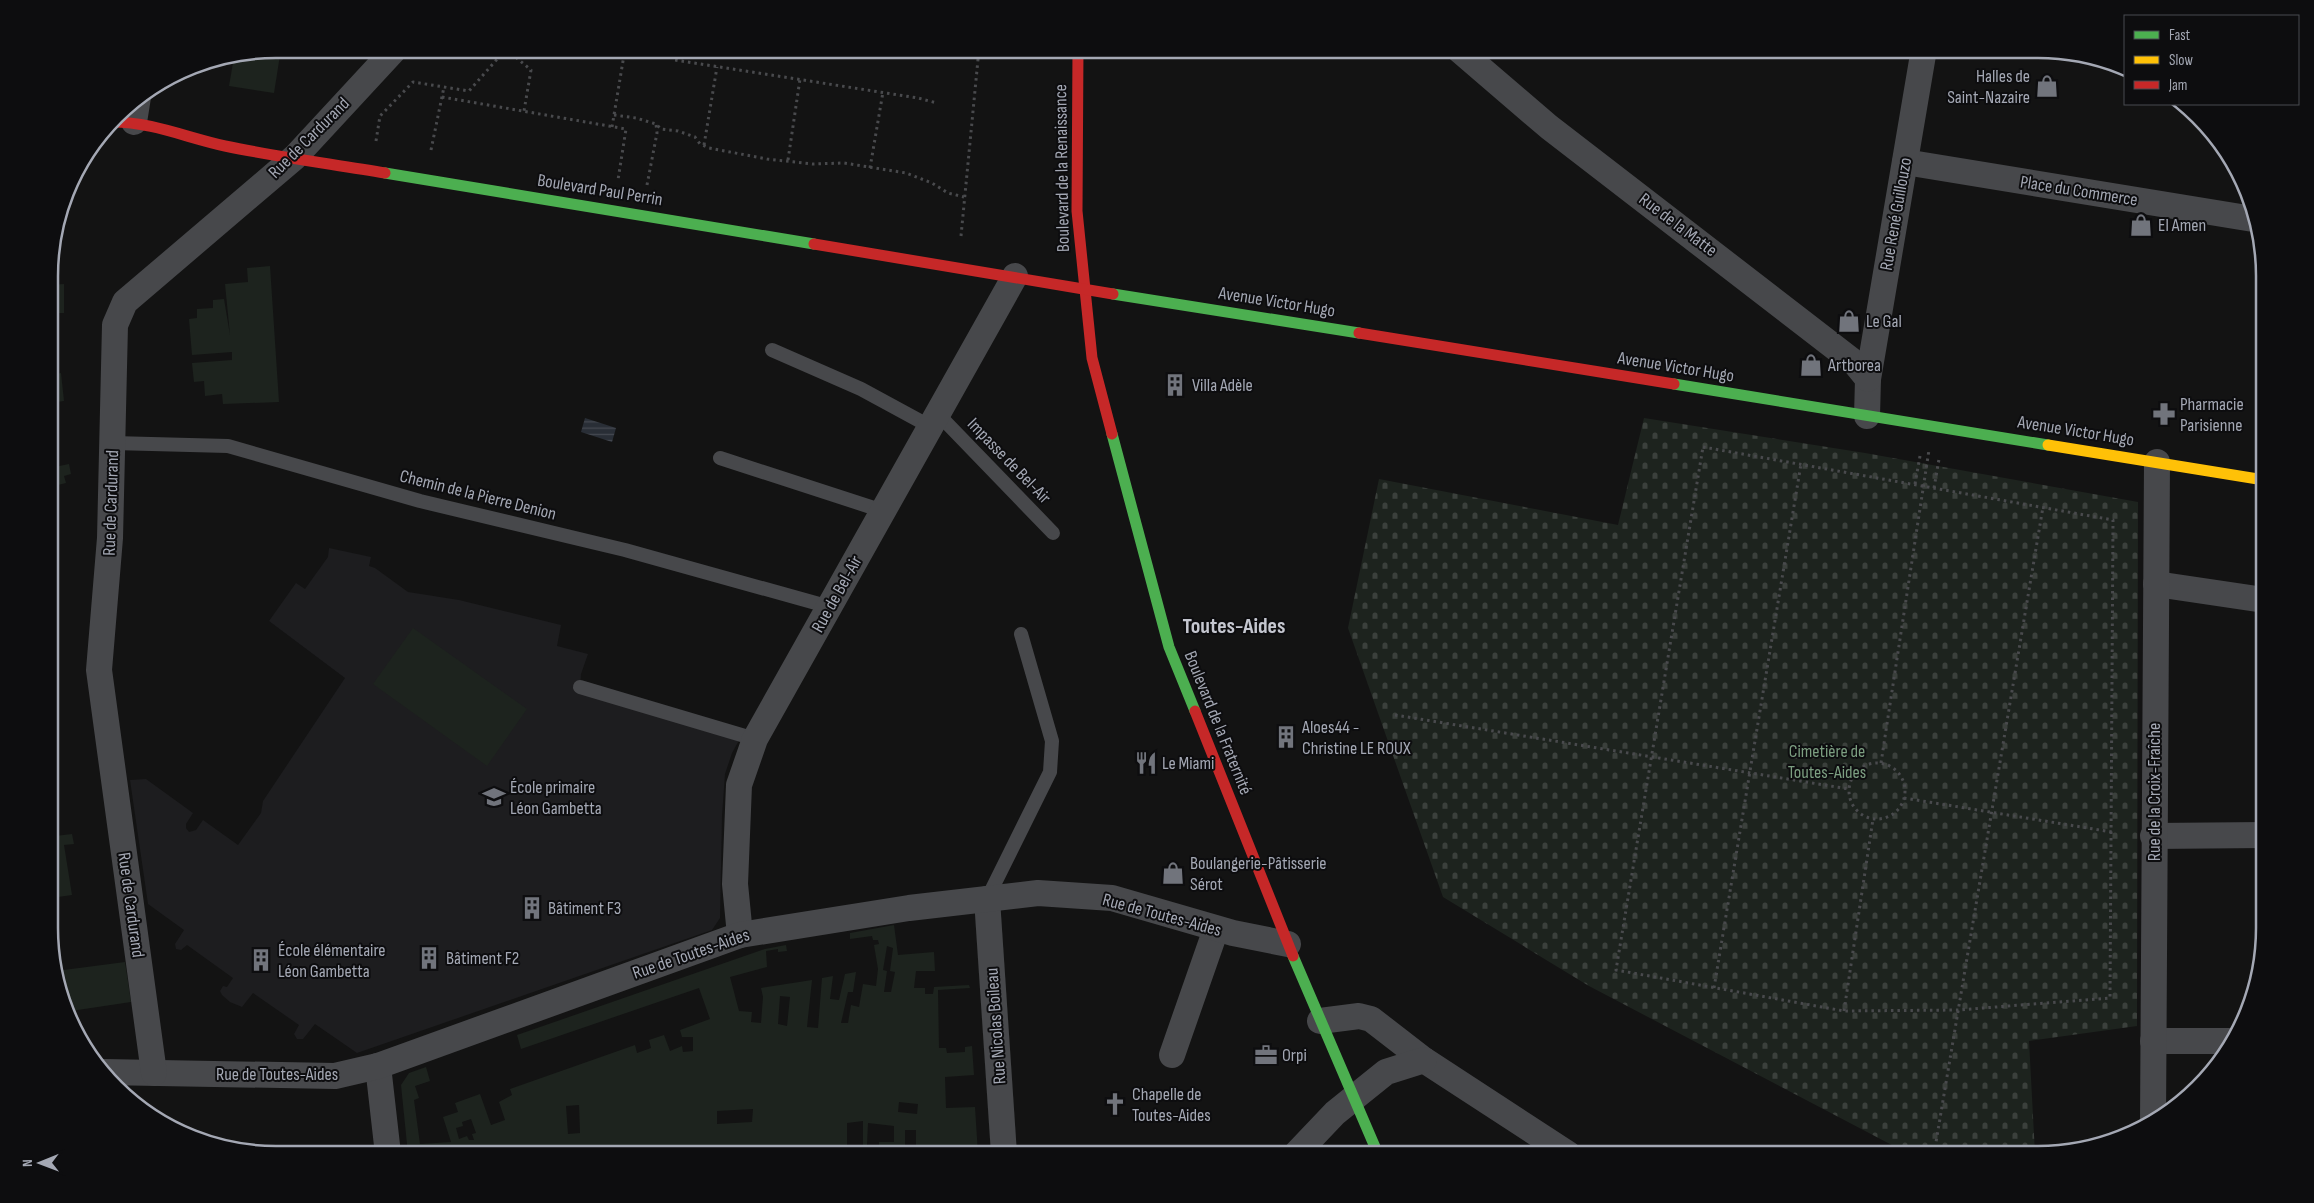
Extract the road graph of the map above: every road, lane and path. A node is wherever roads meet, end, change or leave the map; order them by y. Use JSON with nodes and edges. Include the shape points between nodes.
{"nodes":[{"id":1,"x":387,"y":58,"type":"edge"},
{"id":2,"x":498,"y":58,"type":"edge"},
{"id":3,"x":517,"y":58,"type":"edge"},
{"id":4,"x":624,"y":58,"type":"edge"},
{"id":5,"x":672,"y":58,"type":"edge"},
{"id":6,"x":978,"y":58,"type":"edge"},
{"id":7,"x":1073,"y":58,"type":"edge"},
{"id":8,"x":1468,"y":58,"type":"edge"},
{"id":9,"x":1922,"y":58,"type":"edge"},
{"id":10,"x":717,"y":67,"type":"junction"},
{"id":11,"x":800,"y":78,"type":"junction"},
{"id":12,"x":444,"y":88,"type":"junction"},
{"id":13,"x":883,"y":92,"type":"junction"},
{"id":14,"x":442,"y":97,"type":"junction"},
{"id":15,"x":937,"y":103,"type":"dead end"},
{"id":16,"x":524,"y":111,"type":"junction"},
{"id":17,"x":128,"y":114,"type":"edge"},
{"id":18,"x":614,"y":115,"type":"junction"},
{"id":19,"x":656,"y":124,"type":"junction"},
{"id":20,"x":612,"y":127,"type":"junction"},
{"id":21,"x":376,"y":141,"type":"dead end"},
{"id":22,"x":964,"y":141,"type":"dead end"},
{"id":23,"x":970,"y":142,"type":"junction"},
{"id":24,"x":704,"y":145,"type":"junction"},
{"id":25,"x":431,"y":150,"type":"dead end"},
{"id":26,"x":296,"y":157,"type":"junction"},
{"id":27,"x":788,"y":160,"type":"junction"},
{"id":28,"x":1905,"y":162,"type":"junction"},
{"id":29,"x":870,"y":168,"type":"junction"},
{"id":30,"x":618,"y":180,"type":"dead end"},
{"id":31,"x":648,"y":185,"type":"dead end"},
{"id":32,"x":964,"y":197,"type":"junction"},
{"id":33,"x":2249,"y":218,"type":"edge"},
{"id":34,"x":960,"y":236,"type":"dead end"},
{"id":35,"x":1015,"y":276,"type":"junction"},
{"id":36,"x":1083,"y":287,"type":"junction"},
{"id":37,"x":772,"y":350,"type":"dead end"},
{"id":38,"x":1868,"y":380,"type":"junction"},
{"id":39,"x":1867,"y":416,"type":"junction"},
{"id":40,"x":934,"y":421,"type":"junction"},
{"id":41,"x":1933,"y":426,"type":"junction"},
{"id":42,"x":113,"y":443,"type":"junction"},
{"id":43,"x":1920,"y":456,"type":"dead end"},
{"id":44,"x":720,"y":458,"type":"dead end"},
{"id":45,"x":1939,"y":459,"type":"dead end"},
{"id":46,"x":2157,"y":462,"type":"junction"},
{"id":47,"x":1801,"y":464,"type":"junction"},
{"id":48,"x":2256,"y":479,"type":"edge"},
{"id":49,"x":1915,"y":484,"type":"junction"},
{"id":50,"x":1924,"y":486,"type":"junction"},
{"id":51,"x":1934,"y":488,"type":"junction"},
{"id":52,"x":2043,"y":507,"type":"junction"},
{"id":53,"x":883,"y":511,"type":"junction"},
{"id":54,"x":1053,"y":533,"type":"dead end"},
{"id":55,"x":2156,"y":584,"type":"junction"},
{"id":56,"x":2256,"y":599,"type":"edge"},
{"id":57,"x":830,"y":607,"type":"junction"},
{"id":58,"x":1021,"y":634,"type":"dead end"},
{"id":59,"x":580,"y":687,"type":"dead end"},
{"id":60,"x":1395,"y":715,"type":"dead end"},
{"id":61,"x":755,"y":739,"type":"junction"},
{"id":62,"x":1651,"y":757,"type":"junction"},
{"id":63,"x":1881,"y":763,"type":"junction"},
{"id":64,"x":1750,"y":773,"type":"junction"},
{"id":65,"x":1849,"y":789,"type":"junction"},
{"id":66,"x":1904,"y":798,"type":"junction"},
{"id":67,"x":1992,"y":812,"type":"junction"},
{"id":68,"x":1873,"y":819,"type":"junction"},
{"id":69,"x":2112,"y":832,"type":"junction"},
{"id":70,"x":2256,"y":835,"type":"edge"},
{"id":71,"x":2153,"y":836,"type":"junction"},
{"id":72,"x":987,"y":899,"type":"junction"},
{"id":73,"x":1216,"y":929,"type":"junction"},
{"id":74,"x":740,"y":935,"type":"junction"},
{"id":75,"x":1288,"y":944,"type":"junction"},
{"id":76,"x":1714,"y":988,"type":"junction"},
{"id":77,"x":1958,"y":1010,"type":"junction"},
{"id":78,"x":1844,"y":1011,"type":"junction"},
{"id":79,"x":1320,"y":1021,"type":"junction"},
{"id":80,"x":2153,"y":1041,"type":"junction"},
{"id":81,"x":2225,"y":1041,"type":"edge"},
{"id":82,"x":1172,"y":1055,"type":"dead end"},
{"id":83,"x":1424,"y":1060,"type":"junction"},
{"id":84,"x":378,"y":1066,"type":"junction"},
{"id":85,"x":112,"y":1072,"type":"edge"},
{"id":86,"x":154,"y":1073,"type":"junction"},
{"id":87,"x":1353,"y":1098,"type":"junction"},
{"id":88,"x":2153,"y":1113,"type":"edge"},
{"id":89,"x":387,"y":1146,"type":"edge"},
{"id":90,"x":1003,"y":1146,"type":"edge"},
{"id":91,"x":1304,"y":1146,"type":"edge"},
{"id":92,"x":1374,"y":1146,"type":"edge"},
{"id":93,"x":1556,"y":1146,"type":"edge"},
{"id":94,"x":1935,"y":1146,"type":"edge"}],
"edges":[{"from":1,"to":26,"type":"street","name":"Rue de Cardurand"},
{"from":2,"to":12,"type":"path","via":[[469,91]]},
{"from":3,"to":16,"type":"path","via":[[531,70]]},
{"from":4,"to":18,"type":"path"},
{"from":5,"to":10,"type":"path"},
{"from":6,"to":23,"type":"path"},
{"from":7,"to":36,"type":"street","name":"Boulevard de la Renaissance","via":[[1077,211]]},
{"from":8,"to":38,"type":"street","name":"Rue de la Matte","via":[[1549,127],[1834,345],[1855,362]]},
{"from":9,"to":28,"type":"street","name":"Rue René Guillouzo"},
{"from":10,"to":11,"type":"path"},
{"from":10,"to":24,"type":"path"},
{"from":11,"to":13,"type":"path"},
{"from":11,"to":27,"type":"path"},
{"from":12,"to":14,"type":"path"},
{"from":12,"to":21,"type":"path","via":[[413,82],[380,116]]},
{"from":13,"to":15,"type":"path"},
{"from":13,"to":29,"type":"path"},
{"from":14,"to":16,"type":"path"},
{"from":14,"to":25,"type":"path"},
{"from":16,"to":20,"type":"path"},
{"from":17,"to":26,"type":"street","name":"Boulevard Paul Perrin","via":[[190,138]]},
{"from":18,"to":19,"type":"path"},
{"from":18,"to":20,"type":"path"},
{"from":19,"to":24,"type":"path","via":[[661,129],[696,137]]},
{"from":19,"to":31,"type":"path"},
{"from":20,"to":30,"type":"path","via":[[626,129]]},
{"from":22,"to":23,"type":"path"},
{"from":23,"to":32,"type":"path"},
{"from":24,"to":27,"type":"path","via":[[768,159]]},
{"from":26,"to":35,"type":"street","name":"Boulevard Paul Perrin"},
{"from":26,"to":42,"type":"street","name":"Rue de Cardurand","via":[[125,302],[115,325]]},
{"from":27,"to":29,"type":"path"},
{"from":28,"to":33,"type":"street","name":"Place du Commerce"},
{"from":28,"to":38,"type":"street","name":"Rue René Guillouzo"},
{"from":29,"to":32,"type":"path","via":[[906,173]]},
{"from":32,"to":34,"type":"path"},
{"from":35,"to":36,"type":"street","name":"Boulevard Paul Perrin"},
{"from":35,"to":40,"type":"street","name":"Rue de Bel-Air"},
{"from":36,"to":39,"type":"street","name":"Avenue Victor Hugo"},
{"from":36,"to":75,"type":"street","name":"Boulevard de la Fraternité","via":[[1092,358],[1169,647]]},
{"from":37,"to":40,"type":"lane","name":"Impasse de Bel-Air"},
{"from":38,"to":39,"type":"street"},
{"from":39,"to":41,"type":"street","name":"Avenue Victor Hugo"},
{"from":40,"to":53,"type":"street","name":"Rue de Bel-Air"},
{"from":40,"to":54,"type":"lane","name":"Impasse de Bel-Air"},
{"from":41,"to":46,"type":"street","name":"Avenue Victor Hugo"},
{"from":41,"to":50,"type":"path"},
{"from":42,"to":57,"type":"lane","name":"Chemin de la Pierre Denion","via":[[228,446],[420,501],[625,550]]},
{"from":42,"to":86,"type":"street","name":"Rue de Cardurand","via":[[110,538],[99,670]]},
{"from":43,"to":49,"type":"path"},
{"from":44,"to":53,"type":"lane"},
{"from":45,"to":51,"type":"path"},
{"from":46,"to":48,"type":"street","name":"Avenue Victor Hugo"},
{"from":46,"to":55,"type":"street","name":"Rue de la Croix-Fraîche"},
{"from":47,"to":49,"type":"path"},
{"from":47,"to":62,"type":"path","via":[[1703,447]]},
{"from":47,"to":64,"type":"path"},
{"from":49,"to":50,"type":"path"},
{"from":50,"to":51,"type":"path"},
{"from":50,"to":63,"type":"path"},
{"from":51,"to":52,"type":"path"},
{"from":52,"to":67,"type":"path"},
{"from":52,"to":69,"type":"path","via":[[2113,520]]},
{"from":53,"to":57,"type":"street","name":"Rue de Bel-Air"},
{"from":55,"to":56,"type":"street"},
{"from":55,"to":71,"type":"street","name":"Rue de la Croix-Fraîche"},
{"from":57,"to":61,"type":"street","name":"Rue de Bel-Air"},
{"from":58,"to":72,"type":"lane","via":[[1052,741],[1050,772]]},
{"from":59,"to":61,"type":"lane"},
{"from":60,"to":62,"type":"path"},
{"from":61,"to":74,"type":"street","name":"Rue de Bel-Air","via":[[739,785],[735,884]]},
{"from":62,"to":64,"type":"path"},
{"from":62,"to":76,"type":"path","via":[[1616,970]]},
{"from":63,"to":65,"type":"path","via":[[1860,769],[1854,774]]},
{"from":63,"to":66,"type":"path","via":[[1898,773],[1904,785]]},
{"from":64,"to":65,"type":"path"},
{"from":64,"to":76,"type":"path"},
{"from":65,"to":68,"type":"path","via":[[1851,803]]},
{"from":66,"to":67,"type":"path"},
{"from":66,"to":68,"type":"path","via":[[1893,814]]},
{"from":67,"to":69,"type":"path"},
{"from":67,"to":77,"type":"path"},
{"from":68,"to":78,"type":"path"},
{"from":69,"to":77,"type":"path","via":[[2110,998]]},
{"from":70,"to":71,"type":"street"},
{"from":71,"to":80,"type":"street","name":"Rue de la Croix-Fraîche"},
{"from":72,"to":73,"type":"street","name":"Rue de Toutes-Aides","via":[[1038,893],[1112,898]]},
{"from":72,"to":74,"type":"street","name":"Rue de Toutes-Aides"},
{"from":72,"to":90,"type":"street","name":"Rue Nicolas Boileau"},
{"from":73,"to":75,"type":"street","name":"Rue de Toutes-Aides"},
{"from":73,"to":82,"type":"street"},
{"from":74,"to":84,"type":"street","name":"Rue de Toutes-Aides"},
{"from":75,"to":79,"type":"street","name":"Boulevard de la Fraternité"},
{"from":76,"to":78,"type":"path"},
{"from":77,"to":78,"type":"path"},
{"from":77,"to":94,"type":"path"},
{"from":79,"to":83,"type":"street","via":[[1359,1016],[1371,1019]]},
{"from":79,"to":87,"type":"street","name":"Boulevard de la Fraternité"},
{"from":80,"to":81,"type":"street"},
{"from":80,"to":88,"type":"street","name":"Rue de la Croix-Fraîche"},
{"from":83,"to":87,"type":"street","via":[[1386,1072]]},
{"from":83,"to":93,"type":"street"},
{"from":84,"to":86,"type":"street","name":"Rue de Toutes-Aides","via":[[335,1076]]},
{"from":84,"to":89,"type":"street"},
{"from":85,"to":86,"type":"street","name":"Rue de Toutes-Aides"},
{"from":87,"to":91,"type":"street"},
{"from":87,"to":92,"type":"street","name":"Boulevard de la Fraternité"}]}
